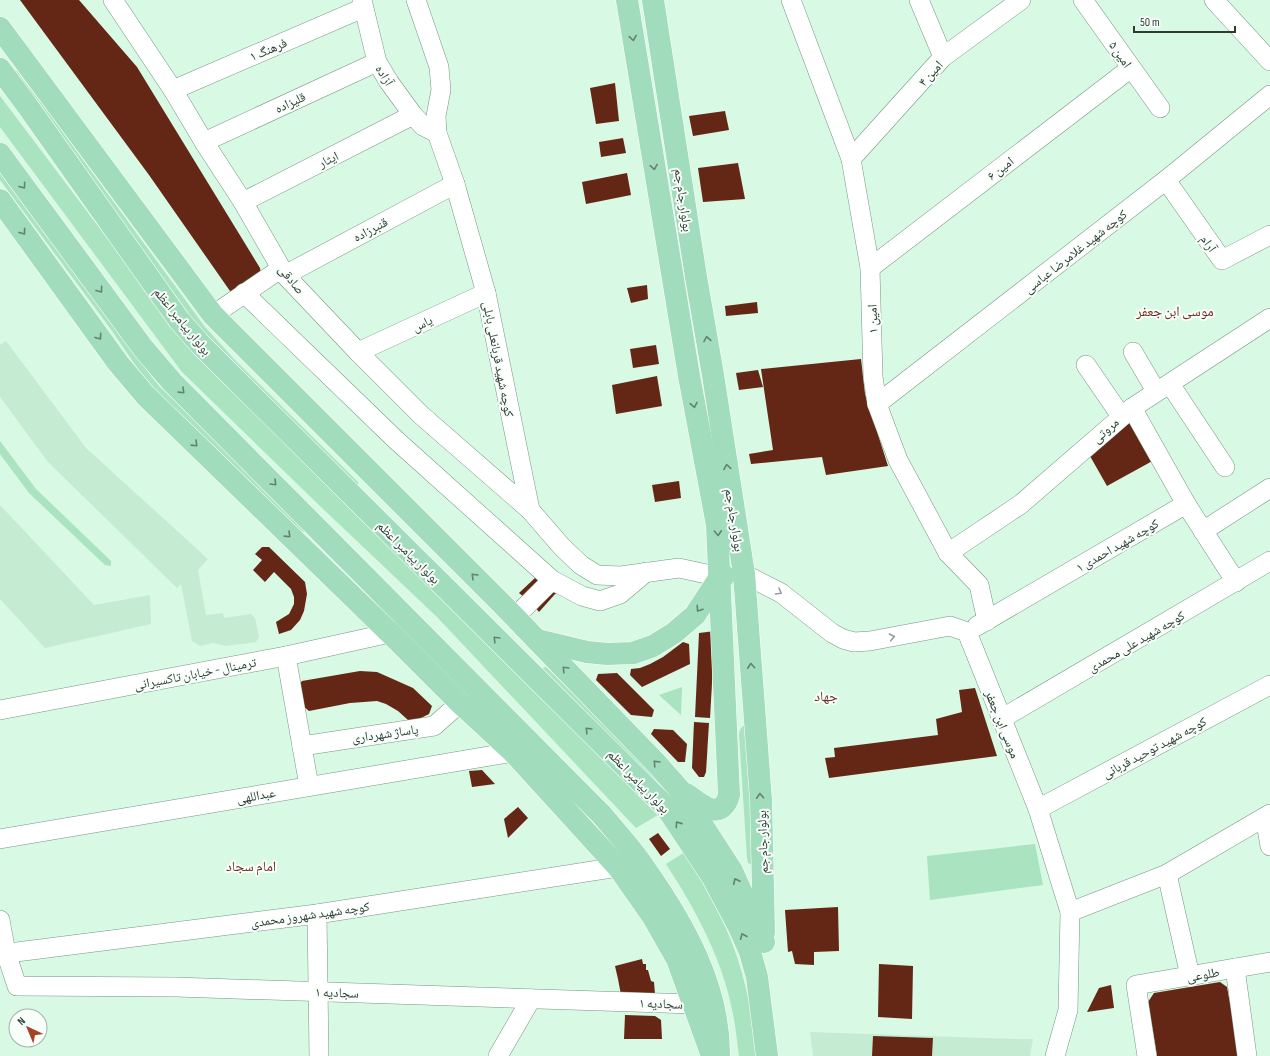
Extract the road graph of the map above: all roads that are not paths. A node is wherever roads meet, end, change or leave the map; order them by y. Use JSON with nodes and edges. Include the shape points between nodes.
{"nodes":[{"id":1,"x":113,"y":0,"type":"edge"},
{"id":2,"x":416,"y":0,"type":"edge"},
{"id":3,"x":627,"y":0,"type":"edge"},
{"id":4,"x":653,"y":0,"type":"edge"},
{"id":5,"x":791,"y":0,"type":"edge"},
{"id":6,"x":919,"y":0,"type":"edge"},
{"id":7,"x":1022,"y":0,"type":"edge"},
{"id":8,"x":1083,"y":0,"type":"edge"},
{"id":9,"x":1214,"y":0,"type":"edge"},
{"id":10,"x":362,"y":4,"type":"edge"},
{"id":11,"x":0,"y":28,"type":"edge"},
{"id":12,"x":1268,"y":56,"type":"edge"},
{"id":13,"x":944,"y":58,"type":"junction"},
{"id":14,"x":377,"y":62,"type":"junction"},
{"id":15,"x":1131,"y":68,"type":"junction"},
{"id":16,"x":0,"y":69,"type":"edge"},
{"id":17,"x":174,"y":90,"type":"junction"},
{"id":18,"x":1270,"y":95,"type":"edge"},
{"id":19,"x":1160,"y":108,"type":"dead end"},
{"id":20,"x":413,"y":115,"type":"junction"},
{"id":21,"x":437,"y":133,"type":"junction"},
{"id":22,"x":204,"y":142,"type":"junction"},
{"id":23,"x":0,"y":154,"type":"edge"},
{"id":24,"x":851,"y":159,"type":"junction"},
{"id":25,"x":1166,"y":180,"type":"junction"},
{"id":26,"x":455,"y":184,"type":"junction"},
{"id":27,"x":0,"y":200,"type":"edge"},
{"id":28,"x":243,"y":202,"type":"junction"},
{"id":29,"x":1270,"y":235,"type":"edge"},
{"id":30,"x":870,"y":268,"type":"junction"},
{"id":31,"x":281,"y":273,"type":"junction"},
{"id":32,"x":696,"y":277,"type":"junction"},
{"id":33,"x":672,"y":279,"type":"junction"},
{"id":34,"x":244,"y":293,"type":"junction"},
{"id":35,"x":486,"y":294,"type":"junction"},
{"id":36,"x":213,"y":315,"type":"junction"},
{"id":37,"x":1270,"y":318,"type":"edge"},
{"id":38,"x":358,"y":352,"type":"junction"},
{"id":39,"x":1133,"y":352,"type":"dead end"},
{"id":40,"x":1086,"y":365,"type":"dead end"},
{"id":41,"x":713,"y":375,"type":"junction"},
{"id":42,"x":689,"y":376,"type":"junction"},
{"id":43,"x":1163,"y":387,"type":"junction"},
{"id":44,"x":877,"y":404,"type":"junction"},
{"id":45,"x":1126,"y":412,"type":"junction"},
{"id":46,"x":1225,"y":467,"type":"dead end"},
{"id":47,"x":1270,"y":488,"type":"edge"},
{"id":48,"x":1186,"y":504,"type":"junction"},
{"id":49,"x":530,"y":510,"type":"junction"},
{"id":50,"x":1204,"y":531,"type":"junction"},
{"id":51,"x":948,"y":553,"type":"junction"},
{"id":52,"x":1270,"y":561,"type":"edge"},
{"id":53,"x":646,"y":572,"type":"junction"},
{"id":54,"x":744,"y":574,"type":"junction"},
{"id":55,"x":720,"y":577,"type":"junction"},
{"id":56,"x":552,"y":580,"type":"junction"},
{"id":57,"x":1236,"y":582,"type":"junction"},
{"id":58,"x":508,"y":611,"type":"junction"},
{"id":59,"x":987,"y":621,"type":"junction"},
{"id":60,"x":480,"y":623,"type":"junction"},
{"id":61,"x":967,"y":632,"type":"junction"},
{"id":62,"x":390,"y":633,"type":"junction"},
{"id":63,"x":537,"y":640,"type":"junction"},
{"id":64,"x":286,"y":656,"type":"junction"},
{"id":65,"x":1270,"y":685,"type":"edge"},
{"id":66,"x":460,"y":703,"type":"junction"},
{"id":67,"x":754,"y":708,"type":"junction"},
{"id":68,"x":0,"y":710,"type":"edge"},
{"id":69,"x":726,"y":710,"type":"junction"},
{"id":70,"x":1001,"y":719,"type":"junction"},
{"id":71,"x":302,"y":746,"type":"junction"},
{"id":72,"x":513,"y":752,"type":"junction"},
{"id":73,"x":309,"y":786,"type":"junction"},
{"id":74,"x":679,"y":789,"type":"junction"},
{"id":75,"x":1038,"y":809,"type":"junction"},
{"id":76,"x":1268,"y":815,"type":"edge"},
{"id":77,"x":0,"y":839,"type":"edge"},
{"id":78,"x":1270,"y":846,"type":"edge"},
{"id":79,"x":618,"y":867,"type":"junction"},
{"id":80,"x":1167,"y":874,"type":"junction"},
{"id":81,"x":1070,"y":912,"type":"junction"},
{"id":82,"x":317,"y":914,"type":"junction"},
{"id":83,"x":0,"y":920,"type":"edge"},
{"id":84,"x":764,"y":942,"type":"junction"},
{"id":85,"x":3,"y":953,"type":"edge"},
{"id":86,"x":1270,"y":962,"type":"edge"},
{"id":87,"x":1235,"y":968,"type":"junction"},
{"id":88,"x":1190,"y":976,"type":"junction"},
{"id":89,"x":318,"y":992,"type":"junction"},
{"id":90,"x":531,"y":999,"type":"junction"},
{"id":91,"x":693,"y":1004,"type":"junction"},
{"id":92,"x":767,"y":1050,"type":"edge"},
{"id":93,"x":319,"y":1056,"type":"edge"},
{"id":94,"x":498,"y":1056,"type":"edge"},
{"id":95,"x":712,"y":1056,"type":"edge"},
{"id":96,"x":719,"y":1056,"type":"edge"},
{"id":97,"x":1055,"y":1056,"type":"edge"},
{"id":98,"x":1147,"y":1056,"type":"edge"},
{"id":99,"x":1247,"y":1056,"type":"edge"}],
"edges":[{"from":1,"to":17,"type":"street","name":"صادقی"},
{"from":2,"to":21,"type":"street","name":"کوچه شهید قربانعلی بابلی","via":[[439,67],[441,90],[436,116]]},
{"from":3,"to":33,"type":"main road","name":"بولوار جام جم","one_way":true},
{"from":4,"to":32,"type":"main road","name":"بولوار جام جم"},
{"from":5,"to":24,"type":"street","name":"امین ۱"},
{"from":6,"to":13,"type":"street"},
{"from":7,"to":13,"type":"street","name":"امین ۴"},
{"from":8,"to":15,"type":"street","name":"امین ۵"},
{"from":9,"to":12,"type":"street"},
{"from":10,"to":14,"type":"street","name":"آزاده"},
{"from":10,"to":17,"type":"street","name":"فرهنگ ۱"},
{"from":11,"to":36,"type":"main road","name":"بولوار پیامبر اعظم"},
{"from":13,"to":24,"type":"street","name":"امین ۴"},
{"from":14,"to":20,"type":"street","name":"آزاده"},
{"from":14,"to":22,"type":"street","name":"قلیزاده"},
{"from":15,"to":19,"type":"street","name":"امین ۵"},
{"from":15,"to":30,"type":"street","name":"امین ۶"},
{"from":16,"to":60,"type":"main road","name":"بولوار پیامبر اعظم","via":[[180,320],[201,345]]},
{"from":17,"to":22,"type":"street","name":"صادقی"},
{"from":18,"to":25,"type":"street","name":"کوچه شهید غلامرضا عباسی"},
{"from":20,"to":21,"type":"street","name":"آزاده","via":[[423,126]]},
{"from":20,"to":28,"type":"street","name":"ایثار"},
{"from":21,"to":26,"type":"street","name":"کوچه شهید قربانعلی بابلی"},
{"from":22,"to":28,"type":"street","name":"صادقی"},
{"from":23,"to":96,"type":"main road","one_way":true,"via":[[143,348],[172,382],[602,815],[643,865],[671,907],[691,945],[709,989],[720,1039]]},
{"from":24,"to":30,"type":"street","name":"امین ۱"},
{"from":25,"to":29,"type":"street","name":"آرام","via":[[1222,260]]},
{"from":25,"to":44,"type":"street","name":"کوچه شهید غلامرضا عباسی"},
{"from":26,"to":31,"type":"street","name":"قنبرزاده"},
{"from":26,"to":35,"type":"street","name":"کوچه شهید قربانعلی بابلی"},
{"from":27,"to":62,"type":"main road","one_way":true,"via":[[118,363],[145,395]]},
{"from":28,"to":31,"type":"street","name":"صادقی"},
{"from":30,"to":44,"type":"street","name":"امین ۱","via":[[873,377]]},
{"from":31,"to":34,"type":"street","name":"قنبرزاده"},
{"from":31,"to":38,"type":"street","name":"صادقی"},
{"from":32,"to":33,"type":"main road"},
{"from":41,"to":32,"type":"main road","name":"بولوار جام جم","one_way":true},
{"from":33,"to":42,"type":"main road","name":"بولوار جام جم"},
{"from":34,"to":36,"type":"street","name":"قنبرزاده"},
{"from":34,"to":56,"type":"street","via":[[396,440]]},
{"from":35,"to":38,"type":"street","name":"یاس"},
{"from":35,"to":49,"type":"street","name":"کوچه شهید قربانعلی بابلی"},
{"from":58,"to":36,"type":"main road","name":"بولوار پیامبر اعظم","one_way":true},
{"from":37,"to":43,"type":"street","name":"مروتی"},
{"from":38,"to":49,"type":"street","name":"صادقی","via":[[421,415]]},
{"from":39,"to":43,"type":"street"},
{"from":40,"to":45,"type":"street"},
{"from":41,"to":42,"type":"main road"},
{"from":54,"to":41,"type":"main road","name":"بولوار جام جم","one_way":true},
{"from":42,"to":55,"type":"main road","name":"بولوار جام جم","one_way":true,"via":[[718,525]]},
{"from":43,"to":45,"type":"street","name":"مروتی"},
{"from":43,"to":46,"type":"street"},
{"from":44,"to":51,"type":"street","name":"امین ۱","via":[[898,460]]},
{"from":45,"to":48,"type":"street"},
{"from":45,"to":51,"type":"street","name":"مروتی","via":[[1021,504]]},
{"from":47,"to":50,"type":"street"},
{"from":48,"to":50,"type":"street"},
{"from":48,"to":59,"type":"street","name":"کوچه شهید احمدی ۱"},
{"from":49,"to":53,"type":"street","name":"کوچه شهید قربانعلی بابلی","via":[[562,547],[581,565],[597,575],[620,576]]},
{"from":50,"to":57,"type":"street"},
{"from":51,"to":59,"type":"street","name":"امین ۱","via":[[979,585]]},
{"from":52,"to":57,"type":"street","name":"کوچه شهید علی محمدی"},
{"from":53,"to":55,"type":"street","name":"کوچه شهید قربانعلی بابلی","via":[[679,568]]},
{"from":53,"to":56,"type":"street","via":[[620,594],[600,601],[582,596]]},
{"from":54,"to":55,"type":"main road"},
{"from":54,"to":61,"type":"street","one_way":true,"via":[[781,592],[832,633],[854,642],[950,626]]},
{"from":67,"to":54,"type":"main road","name":"بولوار جام جم","one_way":true},
{"from":55,"to":63,"type":"main road","one_way":true,"via":[[695,615],[674,633],[653,646],[632,653],[607,654]]},
{"from":55,"to":69,"type":"main road","name":"بولوار جام جم"},
{"from":56,"to":58,"type":"street"},
{"from":57,"to":70,"type":"street","name":"کوچه شهید علی محمدی"},
{"from":58,"to":60,"type":"main road"},
{"from":58,"to":63,"type":"main road","name":"بولوار پیامبر اعظم"},
{"from":59,"to":61,"type":"street","name":"کوچه شهید احمدی ۱"},
{"from":92,"to":60,"type":"main road","name":"بولوار پیامبر اعظم","one_way":true,"via":[[757,976],[750,952],[713,878],[684,833],[666,807]]},
{"from":61,"to":70,"type":"street","name":"موسی ابن جعفر"},
{"from":62,"to":64,"type":"street","name":"ترمینال - خیابان تاکسیرانی"},
{"from":62,"to":66,"type":"main road"},
{"from":74,"to":63,"type":"main road","name":"بولوار پیامبر اعظم","one_way":true},
{"from":64,"to":68,"type":"street","name":"ترمینال - خیابان تاکسیرانی"},
{"from":64,"to":71,"type":"street"},
{"from":65,"to":75,"type":"street","name":"کوچه شهید توحید قربانی"},
{"from":66,"to":71,"type":"street","name":"پاساژ شهرداری","via":[[434,726]]},
{"from":66,"to":72,"type":"main road"},
{"from":67,"to":69,"type":"main road"},
{"from":84,"to":67,"type":"main road","name":"بولوار جام جم","one_way":true,"via":[[761,800]]},
{"from":69,"to":74,"type":"main road","name":"بولوار جام جم","via":[[729,795],[725,804],[718,810],[710,810]]},
{"from":70,"to":75,"type":"street","name":"موسی ابن جعفر"},
{"from":71,"to":73,"type":"street"},
{"from":72,"to":73,"type":"street","name":"عبداللهی"},
{"from":72,"to":79,"type":"main road"},
{"from":73,"to":77,"type":"street","name":"عبداللهی"},
{"from":84,"to":74,"type":"main road","name":"بولوار پیامبر اعظم","one_way":true,"via":[[732,871]]},
{"from":75,"to":81,"type":"street","name":"موسی ابن جعفر"},
{"from":76,"to":78,"type":"street"},
{"from":76,"to":80,"type":"street"},
{"from":79,"to":82,"type":"street","name":"کوچه شهید شهروز محمدی"},
{"from":79,"to":91,"type":"main road","via":[[653,917],[677,958]]},
{"from":80,"to":81,"type":"street"},
{"from":80,"to":88,"type":"street"},
{"from":81,"to":97,"type":"street","name":"موسی ابن جعفر","via":[[1068,1010]]},
{"from":82,"to":85,"type":"street","name":"کوچه شهید شهروز محمدی"},
{"from":82,"to":89,"type":"street"},
{"from":83,"to":85,"type":"street"},
{"from":84,"to":92,"type":"main road","name":"بولوار جام جم"},
{"from":85,"to":89,"type":"street","name":"سجادیه ۱","via":[[16,986],[176,987]]},
{"from":86,"to":87,"type":"street","name":"طلوعی"},
{"from":87,"to":88,"type":"street","name":"طلوعی"},
{"from":87,"to":99,"type":"street"},
{"from":88,"to":98,"type":"street","name":"طلوعی","via":[[1136,985]]},
{"from":89,"to":90,"type":"street","name":"سجادیه ۱"},
{"from":89,"to":93,"type":"street"},
{"from":90,"to":91,"type":"street","name":"سجادیه ۱"},
{"from":90,"to":94,"type":"street"},
{"from":91,"to":95,"type":"main road"}]}
